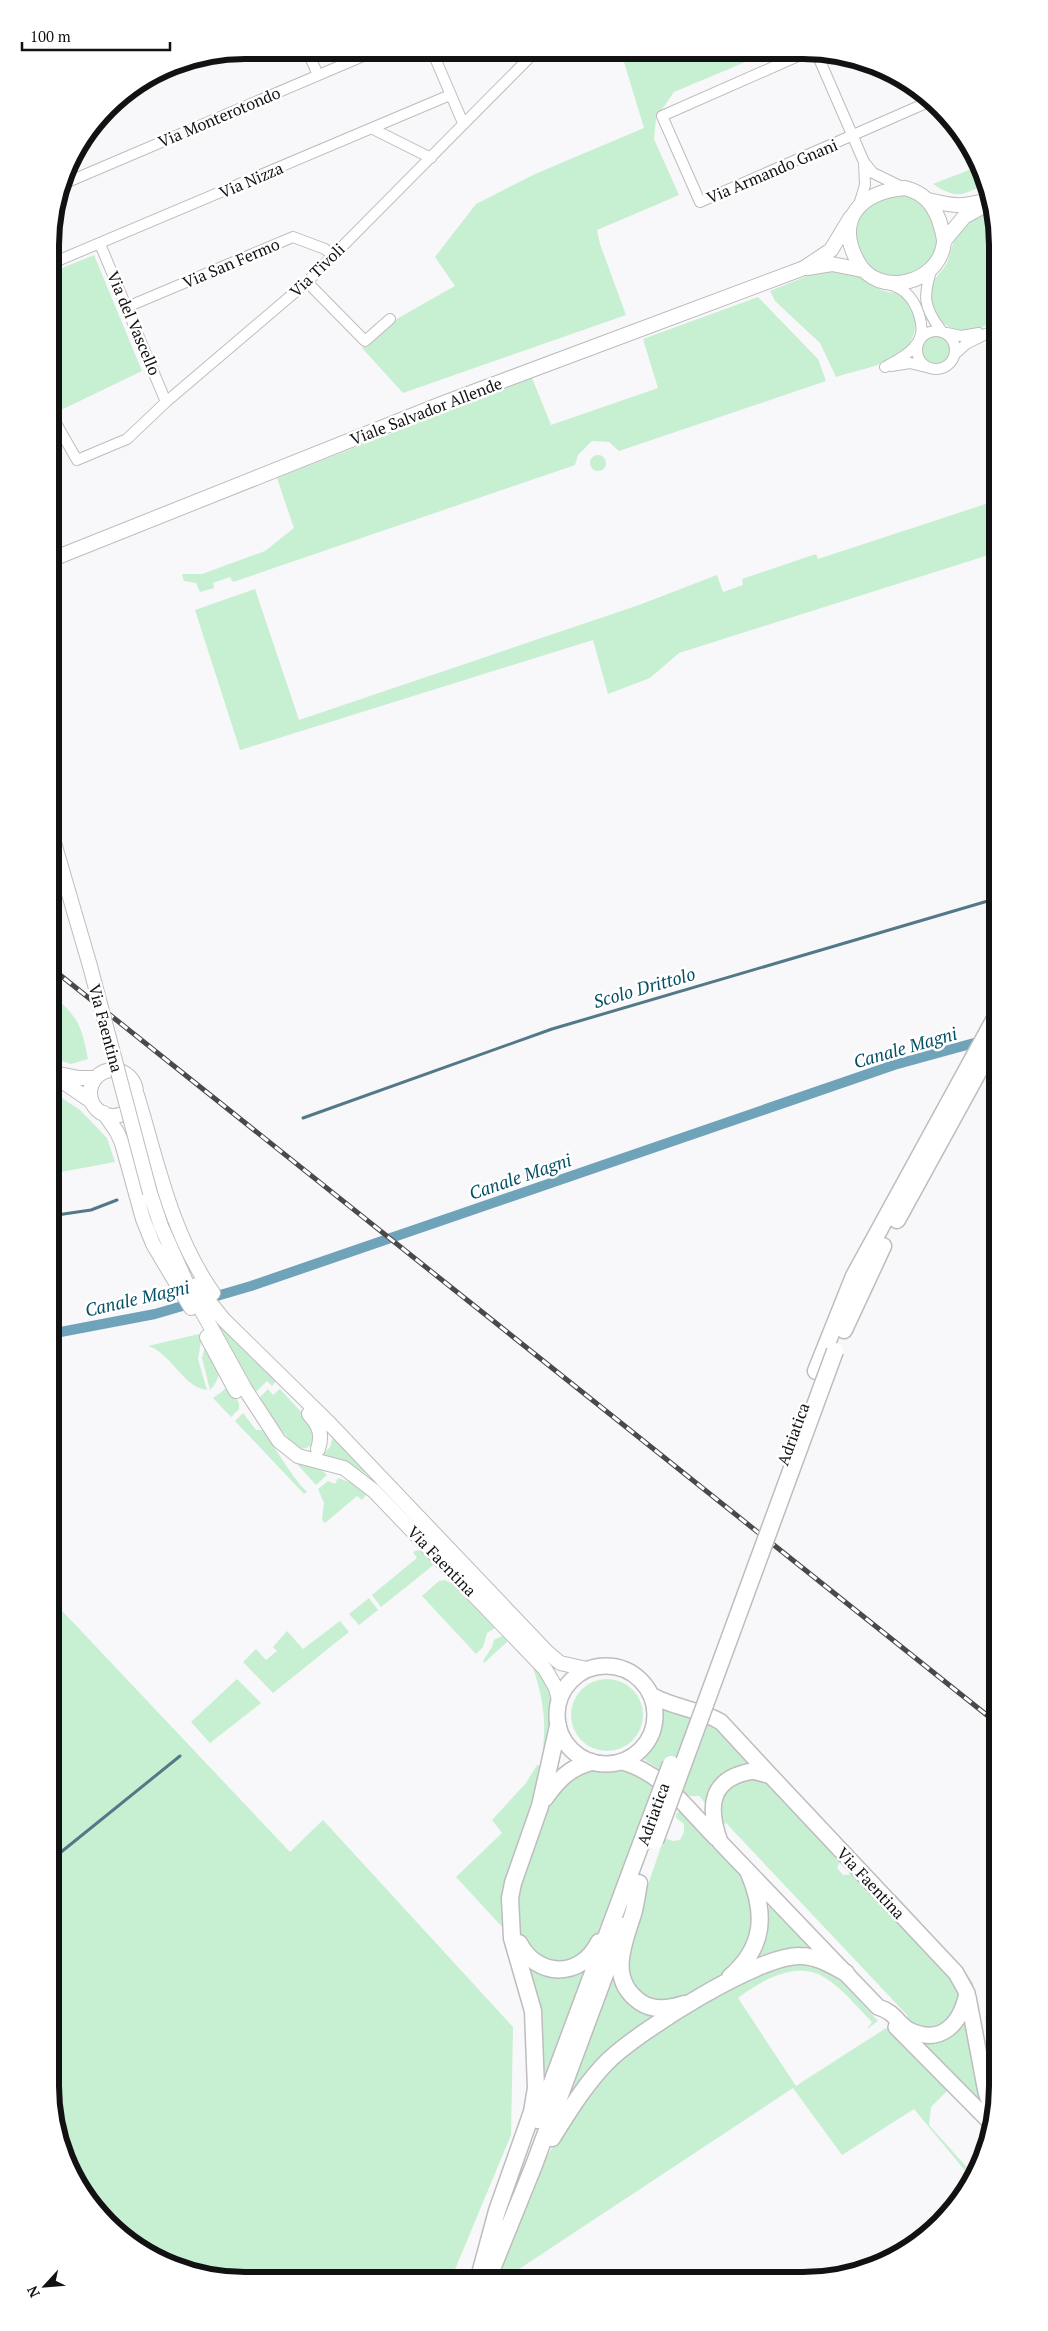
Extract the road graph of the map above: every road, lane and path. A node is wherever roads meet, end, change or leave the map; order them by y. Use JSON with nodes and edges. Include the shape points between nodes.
{"nodes":[{"id":1,"x":311,"y":59,"type":"edge"},
{"id":2,"x":356,"y":59,"type":"edge"},
{"id":3,"x":435,"y":59,"type":"edge"},
{"id":4,"x":528,"y":59,"type":"edge"},
{"id":5,"x":793,"y":59,"type":"edge"},
{"id":6,"x":819,"y":59,"type":"edge"},
{"id":7,"x":318,"y":75,"type":"junction"},
{"id":8,"x":450,"y":95,"type":"junction"},
{"id":9,"x":925,"y":104,"type":"edge"},
{"id":10,"x":463,"y":123,"type":"junction"},
{"id":11,"x":373,"y":129,"type":"junction"},
{"id":12,"x":853,"y":137,"type":"junction"},
{"id":13,"x":431,"y":158,"type":"junction"},
{"id":14,"x":864,"y":162,"type":"junction"},
{"id":15,"x":71,"y":181,"type":"edge"},
{"id":16,"x":905,"y":188,"type":"junction"},
{"id":17,"x":928,"y":200,"type":"junction"},
{"id":18,"x":984,"y":202,"type":"edge"},
{"id":19,"x":859,"y":204,"type":"junction"},
{"id":20,"x":985,"y":204,"type":"edge"},
{"id":21,"x":852,"y":217,"type":"junction"},
{"id":22,"x":944,"y":241,"type":"junction"},
{"id":23,"x":100,"y":244,"type":"junction"},
{"id":24,"x":333,"y":256,"type":"junction"},
{"id":25,"x":59,"y":260,"type":"edge"},
{"id":26,"x":804,"y":268,"type":"junction"},
{"id":27,"x":932,"y":268,"type":"junction"},
{"id":28,"x":862,"y":270,"type":"junction"},
{"id":29,"x":307,"y":282,"type":"junction"},
{"id":30,"x":888,"y":283,"type":"junction"},
{"id":31,"x":127,"y":307,"type":"junction"},
{"id":32,"x":390,"y":320,"type":"dead end"},
{"id":33,"x":989,"y":330,"type":"edge"},
{"id":34,"x":943,"y":331,"type":"junction"},
{"id":35,"x":989,"y":332,"type":"edge"},
{"id":36,"x":920,"y":339,"type":"junction"},
{"id":37,"x":956,"y":353,"type":"junction"},
{"id":38,"x":928,"y":367,"type":"junction"},
{"id":39,"x":166,"y":402,"type":"junction"},
{"id":40,"x":59,"y":428,"type":"edge"},
{"id":41,"x":59,"y":556,"type":"edge"},
{"id":42,"x":59,"y":860,"type":"edge"},
{"id":43,"x":989,"y":1029,"type":"edge"},
{"id":44,"x":989,"y":1052,"type":"edge"},
{"id":45,"x":59,"y":1075,"type":"edge"},
{"id":46,"x":95,"y":1078,"type":"junction"},
{"id":47,"x":59,"y":1079,"type":"edge"},
{"id":48,"x":137,"y":1095,"type":"junction"},
{"id":49,"x":91,"y":1101,"type":"junction"},
{"id":50,"x":104,"y":1113,"type":"junction"},
{"id":51,"x":191,"y":1283,"type":"junction"},
{"id":52,"x":299,"y":1393,"type":"junction"},
{"id":53,"x":329,"y":1423,"type":"junction"},
{"id":54,"x":318,"y":1449,"type":"junction"},
{"id":55,"x":298,"y":1456,"type":"junction"},
{"id":56,"x":587,"y":1669,"type":"junction"},
{"id":57,"x":651,"y":1695,"type":"junction"},
{"id":58,"x":559,"y":1700,"type":"junction"},
{"id":59,"x":558,"y":1726,"type":"junction"},
{"id":60,"x":591,"y":1762,"type":"junction"},
{"id":61,"x":622,"y":1762,"type":"junction"},
{"id":62,"x":770,"y":1776,"type":"junction"},
{"id":63,"x":540,"y":1806,"type":"junction"},
{"id":64,"x":650,"y":1837,"type":"junction"},
{"id":65,"x":720,"y":1842,"type":"junction"},
{"id":66,"x":749,"y":1873,"type":"junction"},
{"id":67,"x":635,"y":1879,"type":"junction"},
{"id":68,"x":510,"y":1922,"type":"junction"},
{"id":69,"x":846,"y":1974,"type":"junction"},
{"id":70,"x":721,"y":1985,"type":"junction"},
{"id":71,"x":967,"y":1993,"type":"junction"},
{"id":72,"x":700,"y":1997,"type":"junction"},
{"id":73,"x":878,"y":2007,"type":"junction"},
{"id":74,"x":989,"y":2097,"type":"edge"},
{"id":75,"x":987,"y":2118,"type":"edge"},
{"id":76,"x":534,"y":2164,"type":"junction"},
{"id":77,"x":483,"y":2272,"type":"edge"},
{"id":78,"x":484,"y":2272,"type":"edge"},
{"id":79,"x":484,"y":2272,"type":"edge"}],
"edges":[{"from":1,"to":7,"type":"street"},
{"from":2,"to":7,"type":"street","name":"Via Monterotondo"},
{"from":3,"to":8,"type":"street"},
{"from":4,"to":10,"type":"street","name":"Via Tivoli"},
{"from":5,"to":12,"type":"street","name":"Via Armando Gnani","via":[[662,116],[700,202]]},
{"from":6,"to":12,"type":"street"},
{"from":7,"to":15,"type":"street","name":"Via Monterotondo"},
{"from":8,"to":10,"type":"street"},
{"from":8,"to":11,"type":"street","name":"Via Nizza"},
{"from":9,"to":12,"type":"street"},
{"from":10,"to":13,"type":"street","name":"Via Tivoli"},
{"from":11,"to":13,"type":"street"},
{"from":11,"to":23,"type":"street","name":"Via Nizza"},
{"from":12,"to":14,"type":"street"},
{"from":13,"to":24,"type":"street","name":"Via Tivoli"},
{"from":14,"to":16,"type":"street","via":[[873,173]]},
{"from":14,"to":19,"type":"street","via":[[865,185]]},
{"from":16,"to":17,"type":"main road"},
{"from":16,"to":19,"type":"main road","via":[[883,191]]},
{"from":17,"to":18,"type":"main road","via":[[953,206]]},
{"from":17,"to":22,"type":"main road","via":[[936,213]]},
{"from":19,"to":21,"type":"main road"},
{"from":20,"to":22,"type":"main road","via":[[964,217]]},
{"from":21,"to":26,"type":"main road","name":"Viale Salvador Allende","via":[[831,250]]},
{"from":21,"to":28,"type":"main road","via":[[852,244]]},
{"from":22,"to":27,"type":"main road"},
{"from":23,"to":25,"type":"street","name":"Via Nizza"},
{"from":23,"to":31,"type":"street","name":"Via del Vascello"},
{"from":24,"to":29,"type":"street","name":"Via Tivoli"},
{"from":24,"to":31,"type":"street","name":"Via San Fermo","via":[[325,249],[293,236]]},
{"from":26,"to":28,"type":"main road","name":"Viale Salvador Allende","via":[[832,264]]},
{"from":26,"to":41,"type":"main road","name":"Viale Salvador Allende","via":[[441,404]]},
{"from":27,"to":30,"type":"main road","via":[[912,281]]},
{"from":27,"to":34,"type":"street","via":[[925,294],[932,318]]},
{"from":28,"to":30,"type":"main road"},
{"from":29,"to":32,"type":"street","via":[[365,342]]},
{"from":29,"to":39,"type":"street","name":"Via Tivoli"},
{"from":30,"to":36,"type":"street","via":[[907,293],[914,304],[921,328]]},
{"from":31,"to":39,"type":"street","name":"Via del Vascello"},
{"from":33,"to":34,"type":"street","via":[[961,336]]},
{"from":34,"to":36,"type":"street","via":[[929,331]]},
{"from":34,"to":37,"type":"street","via":[[954,341]]},
{"from":35,"to":37,"type":"street"},
{"from":36,"to":38,"type":"street","via":[[917,351],[922,363]]},
{"from":36,"to":38,"type":"street","via":[[906,355],[885,367],[910,363]]},
{"from":37,"to":38,"type":"street","via":[[945,367]]},
{"from":39,"to":40,"type":"street","name":"Via Tivoli","via":[[127,439],[77,460]]},
{"from":42,"to":51,"type":"main road","name":"Via Faentina","bridge":true,"via":[[150,1193],[161,1226]]},
{"from":43,"to":64,"type":"highway","name":"Adriatica","bridge":true,"via":[[854,1276],[816,1370]]},
{"from":44,"to":64,"type":"highway","name":"Adriatica","bridge":true,"via":[[877,1257],[835,1351]]},
{"from":45,"to":46,"type":"main road"},
{"from":46,"to":48,"type":"main road","via":[[109,1071],[124,1072],[131,1079]]},
{"from":46,"to":49,"type":"main road","via":[[90,1089]]},
{"from":47,"to":49,"type":"main road"},
{"from":48,"to":50,"type":"main road","via":[[125,1112]]},
{"from":48,"to":51,"type":"main road","via":[[165,1196],[184,1244]]},
{"from":49,"to":50,"type":"main road"},
{"from":50,"to":51,"type":"main road","via":[[122,1143],[143,1219],[154,1244]]},
{"from":51,"to":52,"type":"main road","name":"Via Faentina"},
{"from":51,"to":55,"type":"main road","name":"Via Faentina","via":[[202,1317],[234,1388],[258,1421]]},
{"from":52,"to":53,"type":"main road","name":"Via Faentina"},
{"from":52,"to":54,"type":"main road","via":[[301,1404],[319,1425]]},
{"from":53,"to":54,"type":"main road","via":[[327,1437]]},
{"from":53,"to":56,"type":"main road","name":"Via Faentina","via":[[547,1652],[560,1663]]},
{"from":54,"to":55,"type":"main road"},
{"from":55,"to":58,"type":"main road","name":"Via Faentina","via":[[344,1468],[374,1491],[546,1669]]},
{"from":56,"to":57,"type":"main road","via":[[604,1665],[627,1670],[637,1676]]},
{"from":56,"to":58,"type":"main road","via":[[568,1684]]},
{"from":57,"to":61,"type":"main road","via":[[655,1722],[651,1735],[644,1747]]},
{"from":57,"to":62,"type":"main road","name":"Via Faentina","via":[[721,1722]]},
{"from":58,"to":59,"type":"main road"},
{"from":59,"to":60,"type":"main road","via":[[564,1742]]},
{"from":59,"to":63,"type":"highway"},
{"from":60,"to":61,"type":"main road"},
{"from":60,"to":63,"type":"highway","via":[[562,1776]]},
{"from":61,"to":65,"type":"main road","via":[[642,1768],[658,1779]]},
{"from":62,"to":65,"type":"main road","via":[[753,1771],[738,1773],[724,1782],[716,1793],[712,1810]]},
{"from":62,"to":71,"type":"main road","name":"Via Faentina","via":[[956,1973]]},
{"from":63,"to":68,"type":"highway","via":[[513,1883]]},
{"from":64,"to":67,"type":"highway","name":"Adriatica"},
{"from":65,"to":66,"type":"main road"},
{"from":66,"to":69,"type":"main road"},
{"from":66,"to":70,"type":"highway","via":[[760,1909],[757,1938],[743,1964]]},
{"from":67,"to":68,"type":"highway","via":[[620,1890],[596,1949],[574,1967],[551,1970],[536,1964],[520,1945]]},
{"from":67,"to":72,"type":"highway","via":[[634,1912],[619,1967],[628,1990],[644,2004],[659,2008],[676,2007]]},
{"from":67,"to":76,"type":"highway"},
{"from":67,"to":78,"type":"highway"},
{"from":68,"to":77,"type":"highway","via":[[533,2011],[536,2088],[532,2112],[497,2211]]},
{"from":69,"to":70,"type":"highway","via":[[821,1960],[800,1956],[766,1963]]},
{"from":69,"to":73,"type":"main road"},
{"from":70,"to":72,"type":"highway"},
{"from":71,"to":73,"type":"main road","via":[[959,2018],[938,2034],[922,2034],[908,2029],[890,2011]]},
{"from":71,"to":74,"type":"main road","name":"Via Faentina"},
{"from":72,"to":76,"type":"highway","via":[[645,2032],[608,2061],[584,2089]]},
{"from":73,"to":75,"type":"main road"},
{"from":76,"to":79,"type":"highway"}]}
